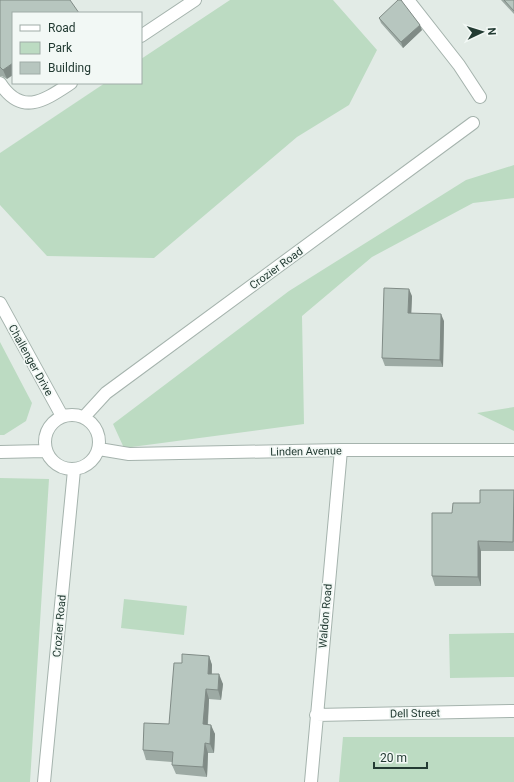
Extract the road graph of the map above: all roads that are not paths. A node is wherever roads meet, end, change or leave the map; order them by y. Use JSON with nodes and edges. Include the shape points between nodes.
{"nodes":[{"id":1,"x":196,"y":0,"type":"edge"},
{"id":2,"x":408,"y":0,"type":"edge"},
{"id":3,"x":142,"y":35,"type":"edge"},
{"id":4,"x":0,"y":83,"type":"edge"},
{"id":5,"x":69,"y":84,"type":"edge"},
{"id":6,"x":480,"y":97,"type":"dead end"},
{"id":7,"x":473,"y":123,"type":"dead end"},
{"id":8,"x":0,"y":303,"type":"edge"},
{"id":9,"x":62,"y":416,"type":"junction"},
{"id":10,"x":84,"y":417,"type":"junction"},
{"id":11,"x":99,"y":449,"type":"junction"},
{"id":12,"x":341,"y":450,"type":"junction"},
{"id":13,"x":514,"y":450,"type":"edge"},
{"id":14,"x":45,"y":451,"type":"junction"},
{"id":15,"x":0,"y":452,"type":"edge"},
{"id":16,"x":74,"y":470,"type":"junction"},
{"id":17,"x":514,"y":712,"type":"edge"},
{"id":18,"x":316,"y":715,"type":"junction"},
{"id":19,"x":44,"y":782,"type":"edge"},
{"id":20,"x":311,"y":782,"type":"edge"}],
"edges":[{"from":1,"to":3,"type":"street"},
{"from":2,"to":6,"type":"street","via":[[459,65]]},
{"from":4,"to":5,"type":"street","via":[[6,92],[22,102],[34,104]]},
{"from":7,"to":10,"type":"street","name":"Crozier Road","via":[[106,393]]},
{"from":8,"to":9,"type":"street","name":"Challenger Drive"},
{"from":9,"to":10,"type":"street"},
{"from":9,"to":14,"type":"street","via":[[51,424],[45,437]]},
{"from":10,"to":11,"type":"street","via":[[94,425],[99,437]]},
{"from":11,"to":12,"type":"street","name":"Linden Avenue","via":[[129,454]]},
{"from":11,"to":16,"type":"street","via":[[94,460],[85,467]]},
{"from":12,"to":13,"type":"street","name":"Linden Avenue"},
{"from":12,"to":18,"type":"street","name":"Waldon Road"},
{"from":14,"to":15,"type":"street"},
{"from":14,"to":16,"type":"street","via":[[57,465]]},
{"from":16,"to":19,"type":"street","name":"Crozier Road"},
{"from":17,"to":18,"type":"street","name":"Dell Street"},
{"from":18,"to":20,"type":"street","name":"Waldon Road"}]}
